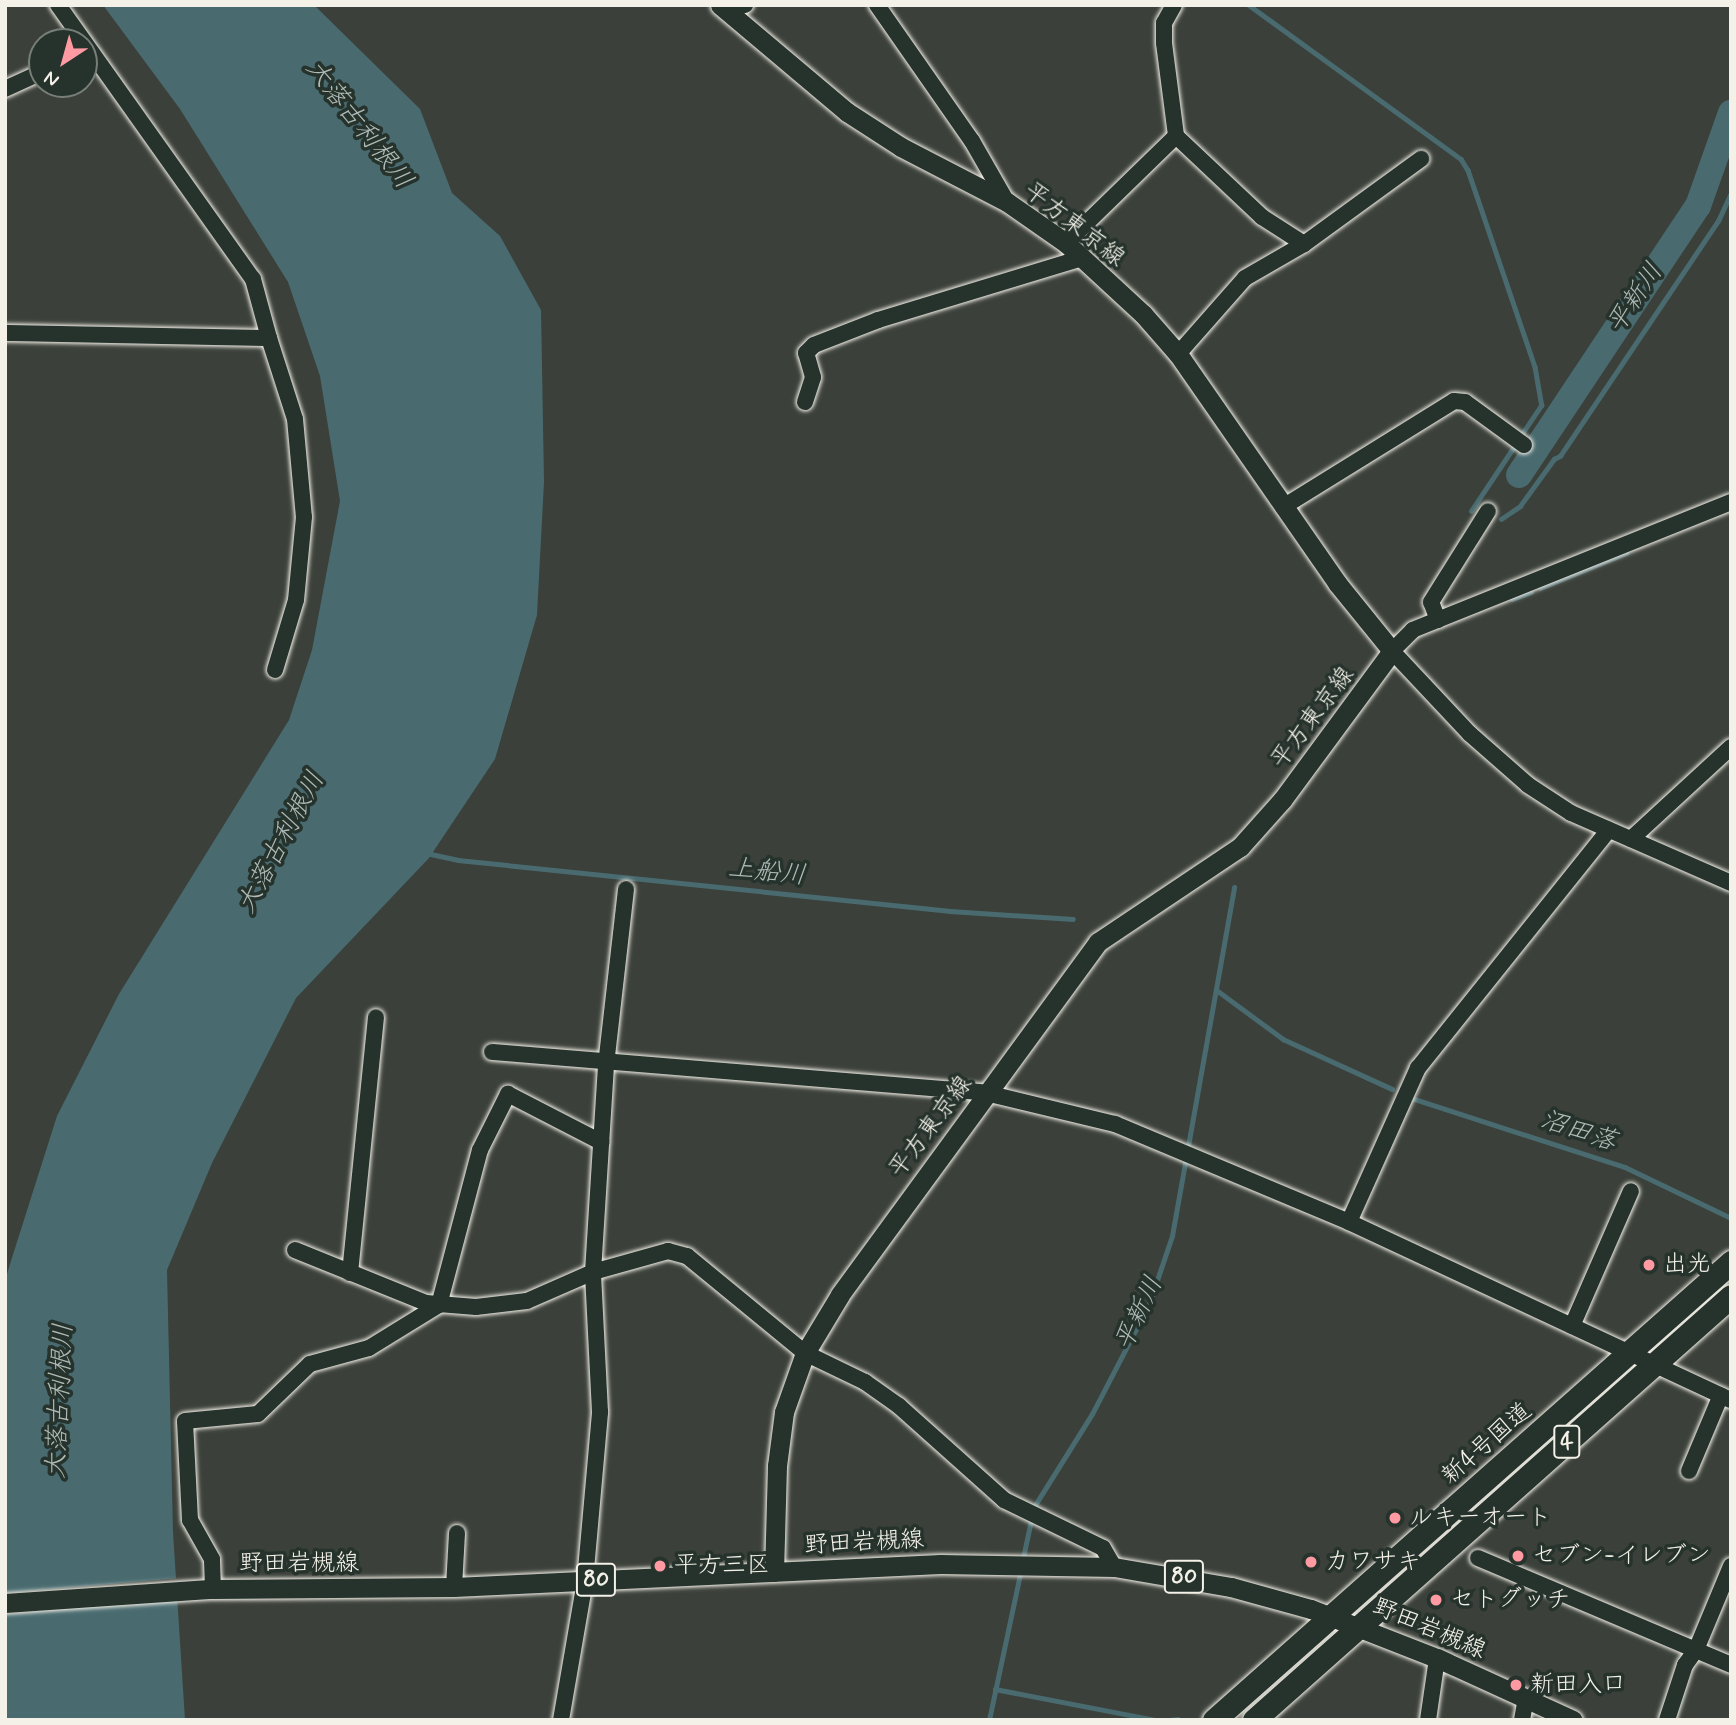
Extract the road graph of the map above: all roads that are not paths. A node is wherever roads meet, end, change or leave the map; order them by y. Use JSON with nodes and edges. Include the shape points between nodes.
{"nodes":[{"id":1,"x":58,"y":5,"type":"edge"},
{"id":2,"x":877,"y":5,"type":"edge"},
{"id":3,"x":1174,"y":5,"type":"edge"},
{"id":4,"x":730,"y":7,"type":"edge"},
{"id":5,"x":73,"y":28,"type":"edge"},
{"id":6,"x":98,"y":66,"type":"edge"},
{"id":7,"x":28,"y":78,"type":"edge"},
{"id":8,"x":5,"y":89,"type":"edge"},
{"id":9,"x":1176,"y":136,"type":"junction"},
{"id":10,"x":1421,"y":159,"type":"dead end"},
{"id":11,"x":1007,"y":202,"type":"junction"},
{"id":12,"x":1066,"y":243,"type":"junction"},
{"id":13,"x":1304,"y":244,"type":"junction"},
{"id":14,"x":1082,"y":258,"type":"junction"},
{"id":15,"x":5,"y":333,"type":"edge"},
{"id":16,"x":269,"y":338,"type":"junction"},
{"id":17,"x":1178,"y":354,"type":"junction"},
{"id":18,"x":805,"y":402,"type":"dead end"},
{"id":19,"x":1524,"y":445,"type":"dead end"},
{"id":20,"x":1731,"y":502,"type":"edge"},
{"id":21,"x":1283,"y":506,"type":"junction"},
{"id":22,"x":1488,"y":511,"type":"dead end"},
{"id":23,"x":1438,"y":620,"type":"junction"},
{"id":24,"x":1392,"y":651,"type":"junction"},
{"id":25,"x":275,"y":670,"type":"dead end"},
{"id":26,"x":1731,"y":747,"type":"edge"},
{"id":27,"x":1609,"y":830,"type":"junction"},
{"id":28,"x":1631,"y":839,"type":"junction"},
{"id":29,"x":1731,"y":883,"type":"edge"},
{"id":30,"x":625,"y":889,"type":"dead end"},
{"id":31,"x":376,"y":1017,"type":"dead end"},
{"id":32,"x":492,"y":1052,"type":"dead end"},
{"id":33,"x":606,"y":1065,"type":"junction"},
{"id":34,"x":986,"y":1093,"type":"junction"},
{"id":35,"x":601,"y":1142,"type":"junction"},
{"id":36,"x":1631,"y":1191,"type":"dead end"},
{"id":37,"x":1349,"y":1222,"type":"junction"},
{"id":38,"x":295,"y":1250,"type":"dead end"},
{"id":39,"x":1731,"y":1262,"type":"edge"},
{"id":40,"x":593,"y":1272,"type":"junction"},
{"id":41,"x":350,"y":1273,"type":"junction"},
{"id":42,"x":1731,"y":1296,"type":"edge"},
{"id":43,"x":439,"y":1305,"type":"junction"},
{"id":44,"x":1572,"y":1326,"type":"junction"},
{"id":45,"x":805,"y":1353,"type":"junction"},
{"id":46,"x":1629,"y":1353,"type":"junction"},
{"id":47,"x":1654,"y":1364,"type":"junction"},
{"id":48,"x":1726,"y":1398,"type":"edge"},
{"id":49,"x":1689,"y":1471,"type":"dead end"},
{"id":50,"x":457,"y":1533,"type":"dead end"},
{"id":51,"x":1478,"y":1558,"type":"dead end"},
{"id":52,"x":1731,"y":1566,"type":"edge"},
{"id":53,"x":1114,"y":1567,"type":"junction"},
{"id":54,"x":774,"y":1572,"type":"junction"},
{"id":55,"x":584,"y":1581,"type":"junction"},
{"id":56,"x":454,"y":1587,"type":"junction"},
{"id":57,"x":213,"y":1589,"type":"junction"},
{"id":58,"x":5,"y":1603,"type":"edge"},
{"id":59,"x":1331,"y":1616,"type":"junction"},
{"id":60,"x":1358,"y":1626,"type":"junction"},
{"id":61,"x":1696,"y":1650,"type":"junction"},
{"id":62,"x":1437,"y":1658,"type":"junction"},
{"id":63,"x":1731,"y":1665,"type":"edge"},
{"id":64,"x":1526,"y":1698,"type":"junction"},
{"id":65,"x":561,"y":1720,"type":"edge"},
{"id":66,"x":1214,"y":1720,"type":"edge"},
{"id":67,"x":1254,"y":1720,"type":"edge"},
{"id":68,"x":1428,"y":1720,"type":"edge"},
{"id":69,"x":1522,"y":1720,"type":"edge"},
{"id":70,"x":1573,"y":1720,"type":"edge"},
{"id":71,"x":1667,"y":1720,"type":"edge"}],
"edges":[{"from":1,"to":5,"type":"street"},
{"from":2,"to":11,"type":"street","via":[[972,141]]},
{"from":3,"to":9,"type":"street","via":[[1164,23],[1164,43]]},
{"from":4,"to":11,"type":"main road","name":"平方東京線","via":[[847,111],[901,147]]},
{"from":6,"to":16,"type":"street","via":[[253,279]]},
{"from":7,"to":8,"type":"street"},
{"from":9,"to":12,"type":"street"},
{"from":9,"to":13,"type":"street","via":[[1262,217]]},
{"from":10,"to":13,"type":"street"},
{"from":11,"to":12,"type":"main road","name":"平方東京線"},
{"from":12,"to":14,"type":"main road","name":"平方東京線"},
{"from":13,"to":17,"type":"street","via":[[1245,278]]},
{"from":14,"to":17,"type":"main road","name":"平方東京線"},
{"from":14,"to":18,"type":"street","via":[[878,320],[814,345],[806,353],[813,377]]},
{"from":15,"to":16,"type":"street"},
{"from":16,"to":25,"type":"street","via":[[295,419],[304,517],[296,600]]},
{"from":17,"to":21,"type":"main road","name":"平方東京線"},
{"from":19,"to":21,"type":"street","via":[[1465,402],[1454,401]]},
{"from":20,"to":23,"type":"street"},
{"from":21,"to":24,"type":"main road","name":"平方東京線"},
{"from":22,"to":23,"type":"street","via":[[1431,602]]},
{"from":23,"to":24,"type":"street","via":[[1413,630]]},
{"from":24,"to":27,"type":"street","via":[[1470,734],[1528,785]]},
{"from":24,"to":34,"type":"main road","name":"平方東京線","via":[[1282,800],[1240,847],[1105,934]]},
{"from":26,"to":28,"type":"street"},
{"from":27,"to":28,"type":"street"},
{"from":27,"to":37,"type":"street","via":[[1418,1068]]},
{"from":28,"to":29,"type":"street"},
{"from":30,"to":33,"type":"street"},
{"from":31,"to":41,"type":"street"},
{"from":32,"to":33,"type":"street"},
{"from":33,"to":34,"type":"street"},
{"from":33,"to":35,"type":"street"},
{"from":34,"to":37,"type":"street","via":[[1115,1124]]},
{"from":34,"to":45,"type":"main road","name":"平方東京線","via":[[847,1284]]},
{"from":35,"to":40,"type":"street"},
{"from":35,"to":43,"type":"street","via":[[508,1094],[480,1150]]},
{"from":36,"to":44,"type":"street"},
{"from":37,"to":44,"type":"street"},
{"from":38,"to":41,"type":"street"},
{"from":39,"to":46,"type":"highway","name":"新4号国道","number":"4"},
{"from":40,"to":43,"type":"street","via":[[527,1301],[479,1307]]},
{"from":40,"to":45,"type":"street","via":[[668,1251],[687,1256]]},
{"from":40,"to":55,"type":"street","via":[[600,1412]]},
{"from":41,"to":43,"type":"street"},
{"from":42,"to":47,"type":"highway","number":"4"},
{"from":43,"to":57,"type":"street","via":[[369,1348],[310,1364],[258,1414],[184,1421],[190,1521],[212,1559]]},
{"from":44,"to":46,"type":"street"},
{"from":45,"to":53,"type":"street","via":[[865,1382],[899,1406],[1004,1500],[1103,1548]]},
{"from":45,"to":54,"type":"main road","name":"平方東京線","via":[[784,1412],[777,1466]]},
{"from":46,"to":47,"type":"street"},
{"from":46,"to":59,"type":"highway","name":"新4号国道","number":"4"},
{"from":47,"to":48,"type":"street"},
{"from":47,"to":60,"type":"highway","number":"4"},
{"from":48,"to":49,"type":"street"},
{"from":50,"to":56,"type":"street"},
{"from":51,"to":61,"type":"street"},
{"from":52,"to":61,"type":"street"},
{"from":53,"to":54,"type":"main road","name":"野田岩槻線","number":"80","via":[[1023,1563]]},
{"from":53,"to":59,"type":"main road","name":"野田岩槻線","number":"80","via":[[1231,1587]]},
{"from":54,"to":55,"type":"main road","name":"野田岩槻線","number":"80"},
{"from":55,"to":56,"type":"main road","name":"野田岩槻線","number":"80"},
{"from":55,"to":65,"type":"street"},
{"from":56,"to":57,"type":"main road","name":"野田岩槻線","number":"80"},
{"from":57,"to":58,"type":"main road","name":"野田岩槻線","number":"80"},
{"from":59,"to":60,"type":"main road","name":"野田岩槻線","number":"80"},
{"from":59,"to":66,"type":"highway","name":"新4号国道","number":"4"},
{"from":60,"to":62,"type":"main road","name":"野田岩槻線","number":"80"},
{"from":60,"to":67,"type":"highway","number":"4"},
{"from":61,"to":63,"type":"street"},
{"from":61,"to":71,"type":"street","via":[[1685,1665]]},
{"from":62,"to":64,"type":"main road","name":"野田岩槻線","number":"80"},
{"from":62,"to":68,"type":"street"},
{"from":64,"to":69,"type":"street"},
{"from":64,"to":70,"type":"main road","name":"野田岩槻線","number":"80"}]}
